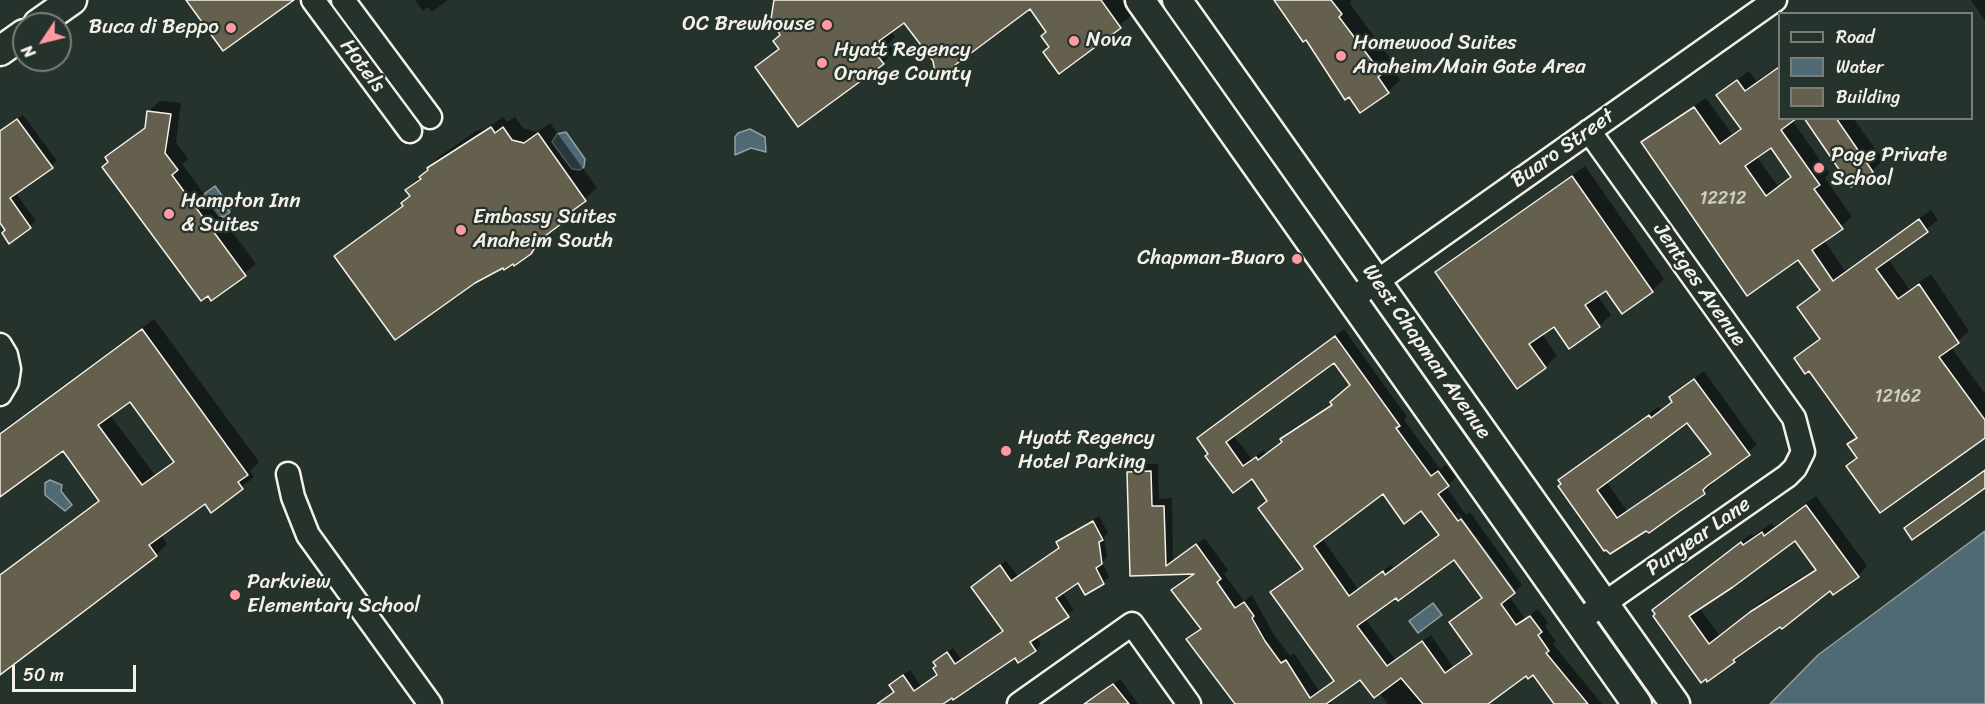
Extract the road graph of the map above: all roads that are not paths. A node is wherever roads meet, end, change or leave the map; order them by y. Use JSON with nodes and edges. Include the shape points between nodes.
{"nodes":[{"id":1,"x":72,"y":0,"type":"edge"},
{"id":2,"x":313,"y":0,"type":"edge"},
{"id":3,"x":343,"y":0,"type":"edge"},
{"id":4,"x":1140,"y":0,"type":"edge"},
{"id":5,"x":1177,"y":0,"type":"edge"},
{"id":6,"x":1775,"y":0,"type":"edge"},
{"id":7,"x":55,"y":12,"type":"edge"},
{"id":8,"x":430,"y":117,"type":"dead end"},
{"id":9,"x":410,"y":131,"type":"dead end"},
{"id":10,"x":1589,"y":131,"type":"junction"},
{"id":11,"x":1376,"y":282,"type":"junction"},
{"id":12,"x":1352,"y":299,"type":"junction"},
{"id":13,"x":4,"y":354,"type":"edge"},
{"id":14,"x":0,"y":394,"type":"edge"},
{"id":15,"x":1802,"y":442,"type":"joint"},
{"id":16,"x":288,"y":474,"type":"dead end"},
{"id":17,"x":1604,"y":604,"type":"junction"},
{"id":18,"x":1579,"y":621,"type":"junction"},
{"id":19,"x":430,"y":704,"type":"edge"},
{"id":20,"x":1019,"y":704,"type":"edge"},
{"id":21,"x":1189,"y":704,"type":"edge"},
{"id":22,"x":1637,"y":704,"type":"edge"},
{"id":23,"x":1675,"y":704,"type":"edge"}],
"edges":[{"from":1,"to":7,"type":"main road"},
{"from":2,"to":9,"type":"street","name":"Hotels"},
{"from":3,"to":8,"type":"street","name":"Hotels"},
{"from":4,"to":12,"type":"main road","name":"West Chapman Avenue"},
{"from":5,"to":11,"type":"main road","name":"West Chapman Avenue"},
{"from":6,"to":10,"type":"street","name":"Buaro Street"},
{"from":10,"to":11,"type":"street","name":"Buaro Street"},
{"from":10,"to":15,"type":"street","name":"Jentges Avenue","via":[[1794,418]]},
{"from":11,"to":12,"type":"street","name":"Buaro Street"},
{"from":11,"to":17,"type":"main road","name":"West Chapman Avenue"},
{"from":12,"to":18,"type":"main road","name":"West Chapman Avenue"},
{"from":13,"to":14,"type":"street","via":[[7,382]]},
{"from":15,"to":17,"type":"street","name":"Puryear Lane","via":[[1802,457],[1787,476]]},
{"from":16,"to":19,"type":"street","via":[[308,535]]},
{"from":17,"to":18,"type":"street","name":"Puryear Lane"},
{"from":17,"to":23,"type":"main road","name":"West Chapman Avenue"},
{"from":18,"to":22,"type":"main road","name":"West Chapman Avenue"},
{"from":20,"to":21,"type":"street","via":[[1132,624]]}]}
